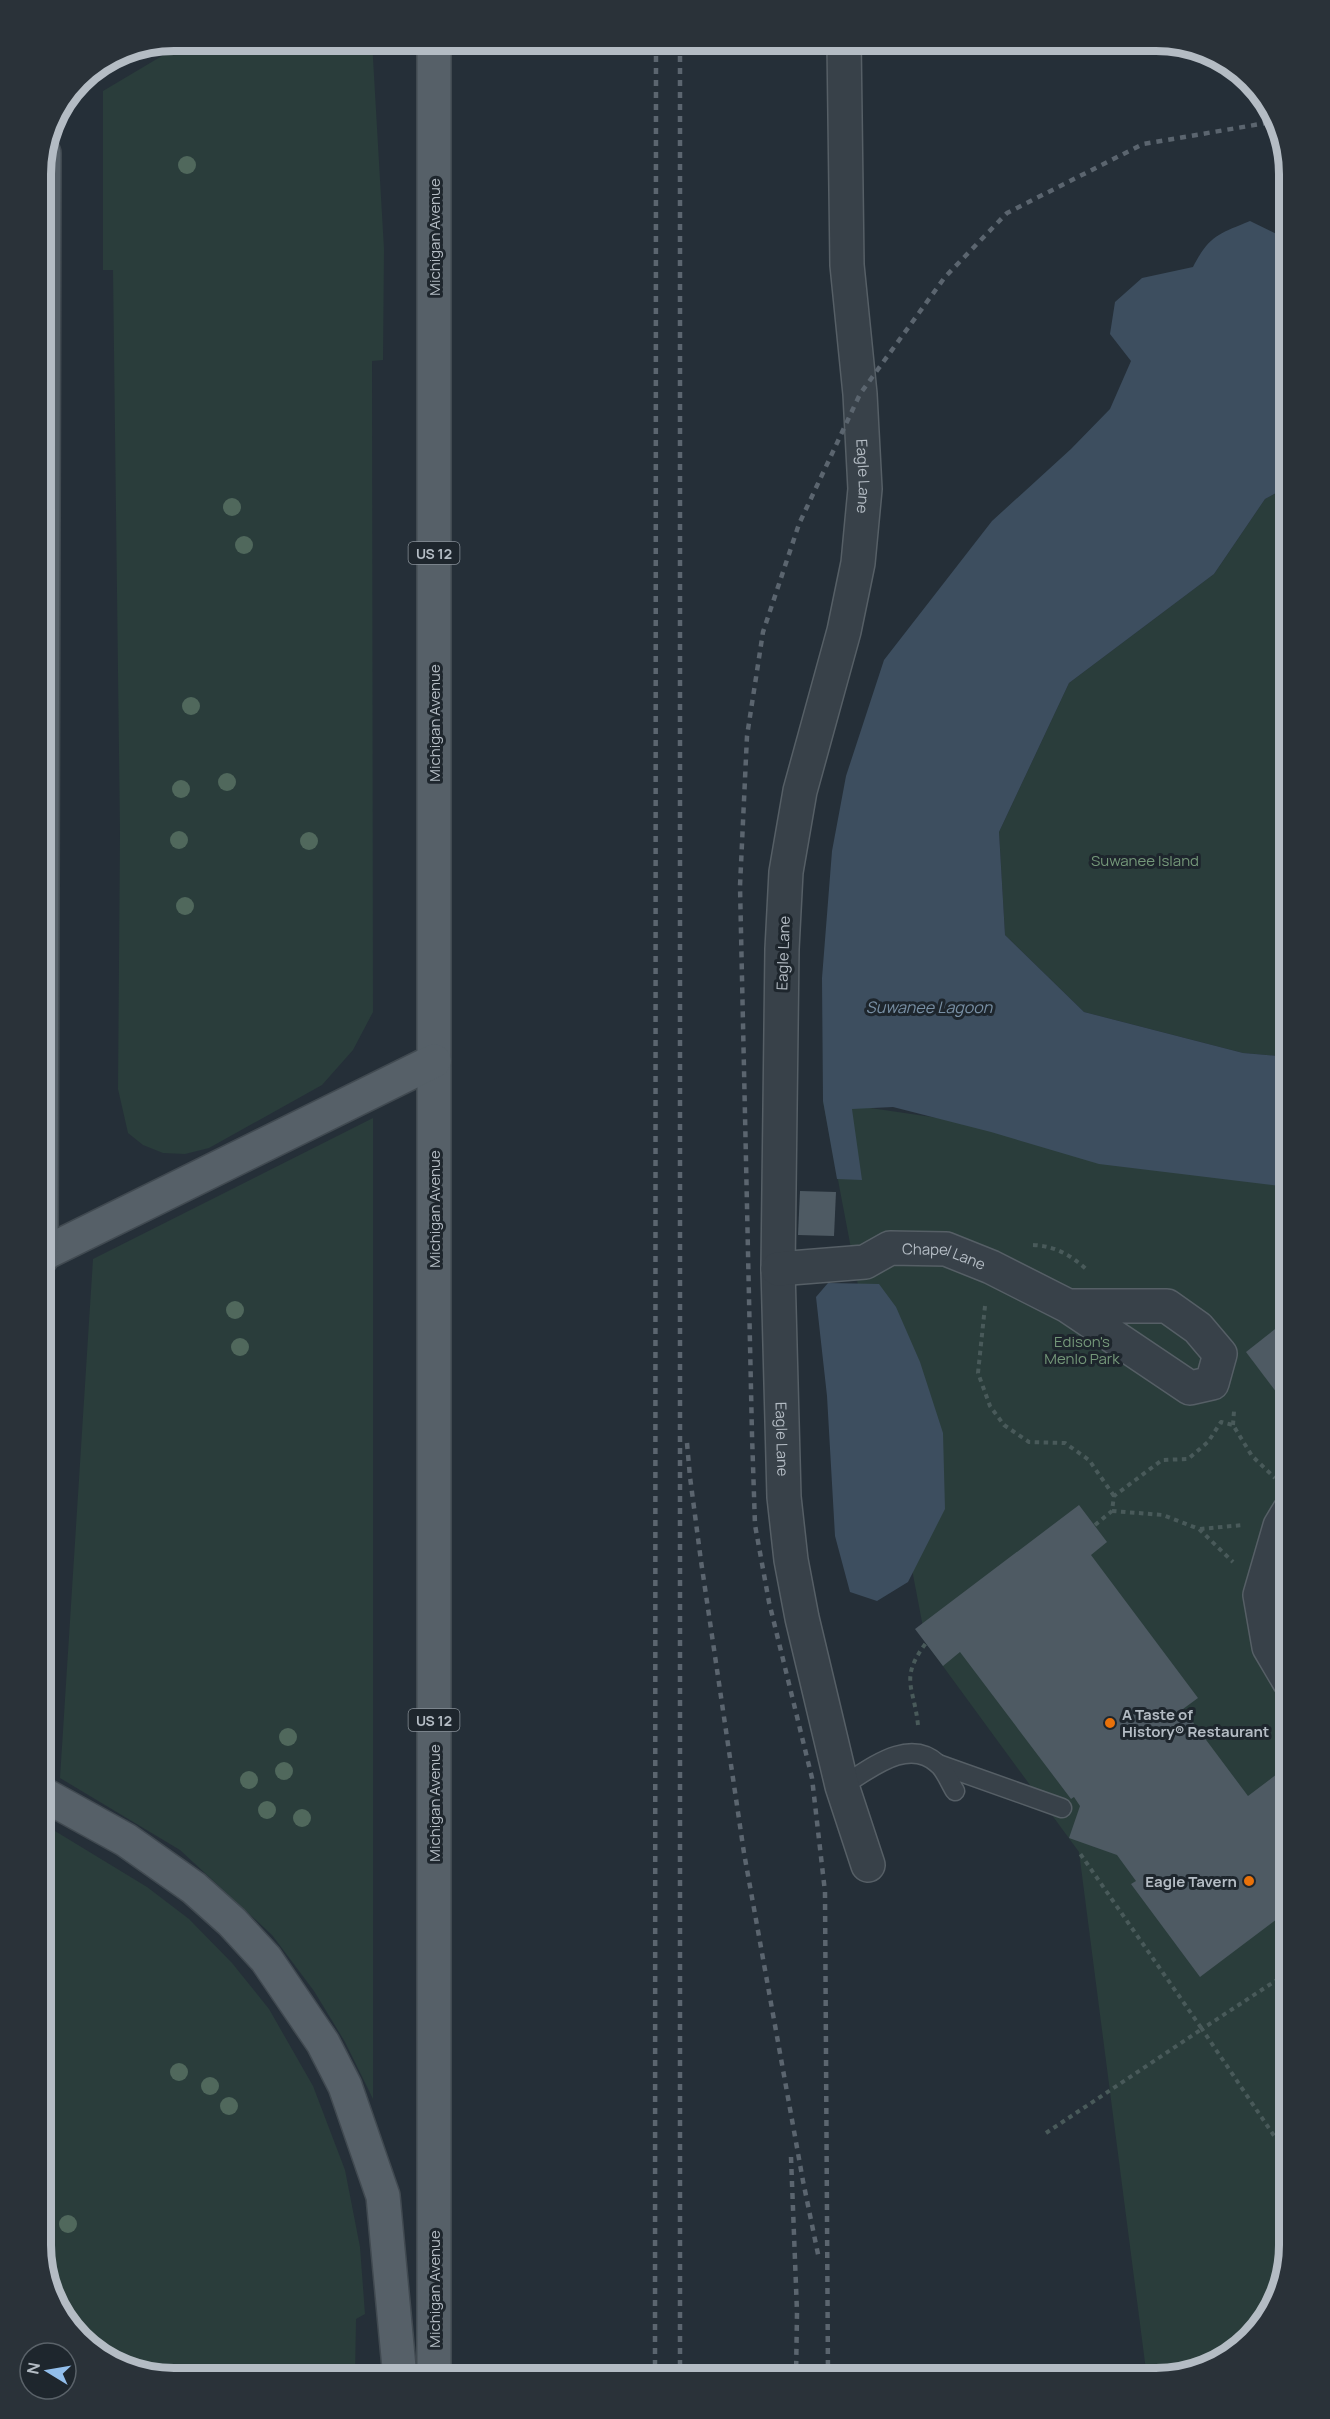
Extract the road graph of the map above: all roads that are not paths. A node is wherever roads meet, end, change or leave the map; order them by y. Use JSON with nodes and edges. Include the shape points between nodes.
{"nodes":[{"id":1,"x":434,"y":51,"type":"edge"},
{"id":2,"x":844,"y":51,"type":"edge"},
{"id":3,"x":434,"y":1061,"type":"junction"},
{"id":4,"x":51,"y":1251,"type":"edge"},
{"id":5,"x":778,"y":1269,"type":"junction"},
{"id":6,"x":1068,"y":1306,"type":"dead end"},
{"id":7,"x":1279,"y":1529,"type":"edge"},
{"id":8,"x":1279,"y":1663,"type":"edge"},
{"id":9,"x":938,"y":1764,"type":"junction"},
{"id":10,"x":842,"y":1786,"type":"junction"},
{"id":11,"x":955,"y":1791,"type":"dead end"},
{"id":12,"x":51,"y":1799,"type":"edge"},
{"id":13,"x":1062,"y":1808,"type":"dead end"},
{"id":14,"x":868,"y":1865,"type":"dead end"},
{"id":15,"x":399,"y":2368,"type":"edge"},
{"id":16,"x":434,"y":2368,"type":"edge"}],
"edges":[{"from":1,"to":3,"type":"main road","name":"Michigan Avenue","number":"US 12"},
{"from":2,"to":5,"type":"street","name":"Eagle Lane","via":[[847,265],[865,489],[858,563],[844,631],[800,792],[786,872]]},
{"from":3,"to":4,"type":"main road"},
{"from":3,"to":16,"type":"main road","name":"Michigan Avenue","number":"US 12"},
{"from":5,"to":6,"type":"street","name":"Chapel Lane","via":[[865,1262],[890,1248],[946,1249]]},
{"from":5,"to":10,"type":"street","name":"Eagle Lane","via":[[784,1497],[791,1560]]},
{"from":7,"to":8,"type":"street","via":[[1260,1595],[1269,1647]]},
{"from":9,"to":10,"type":"lane","via":[[919,1753],[898,1754]]},
{"from":9,"to":11,"type":"lane"},
{"from":9,"to":13,"type":"lane"},
{"from":10,"to":14,"type":"street","name":"Eagle Lane"},
{"from":12,"to":15,"type":"main road","via":[[126,1840],[202,1895],[266,1959],[323,2043],[345,2086],[384,2196]]}]}
